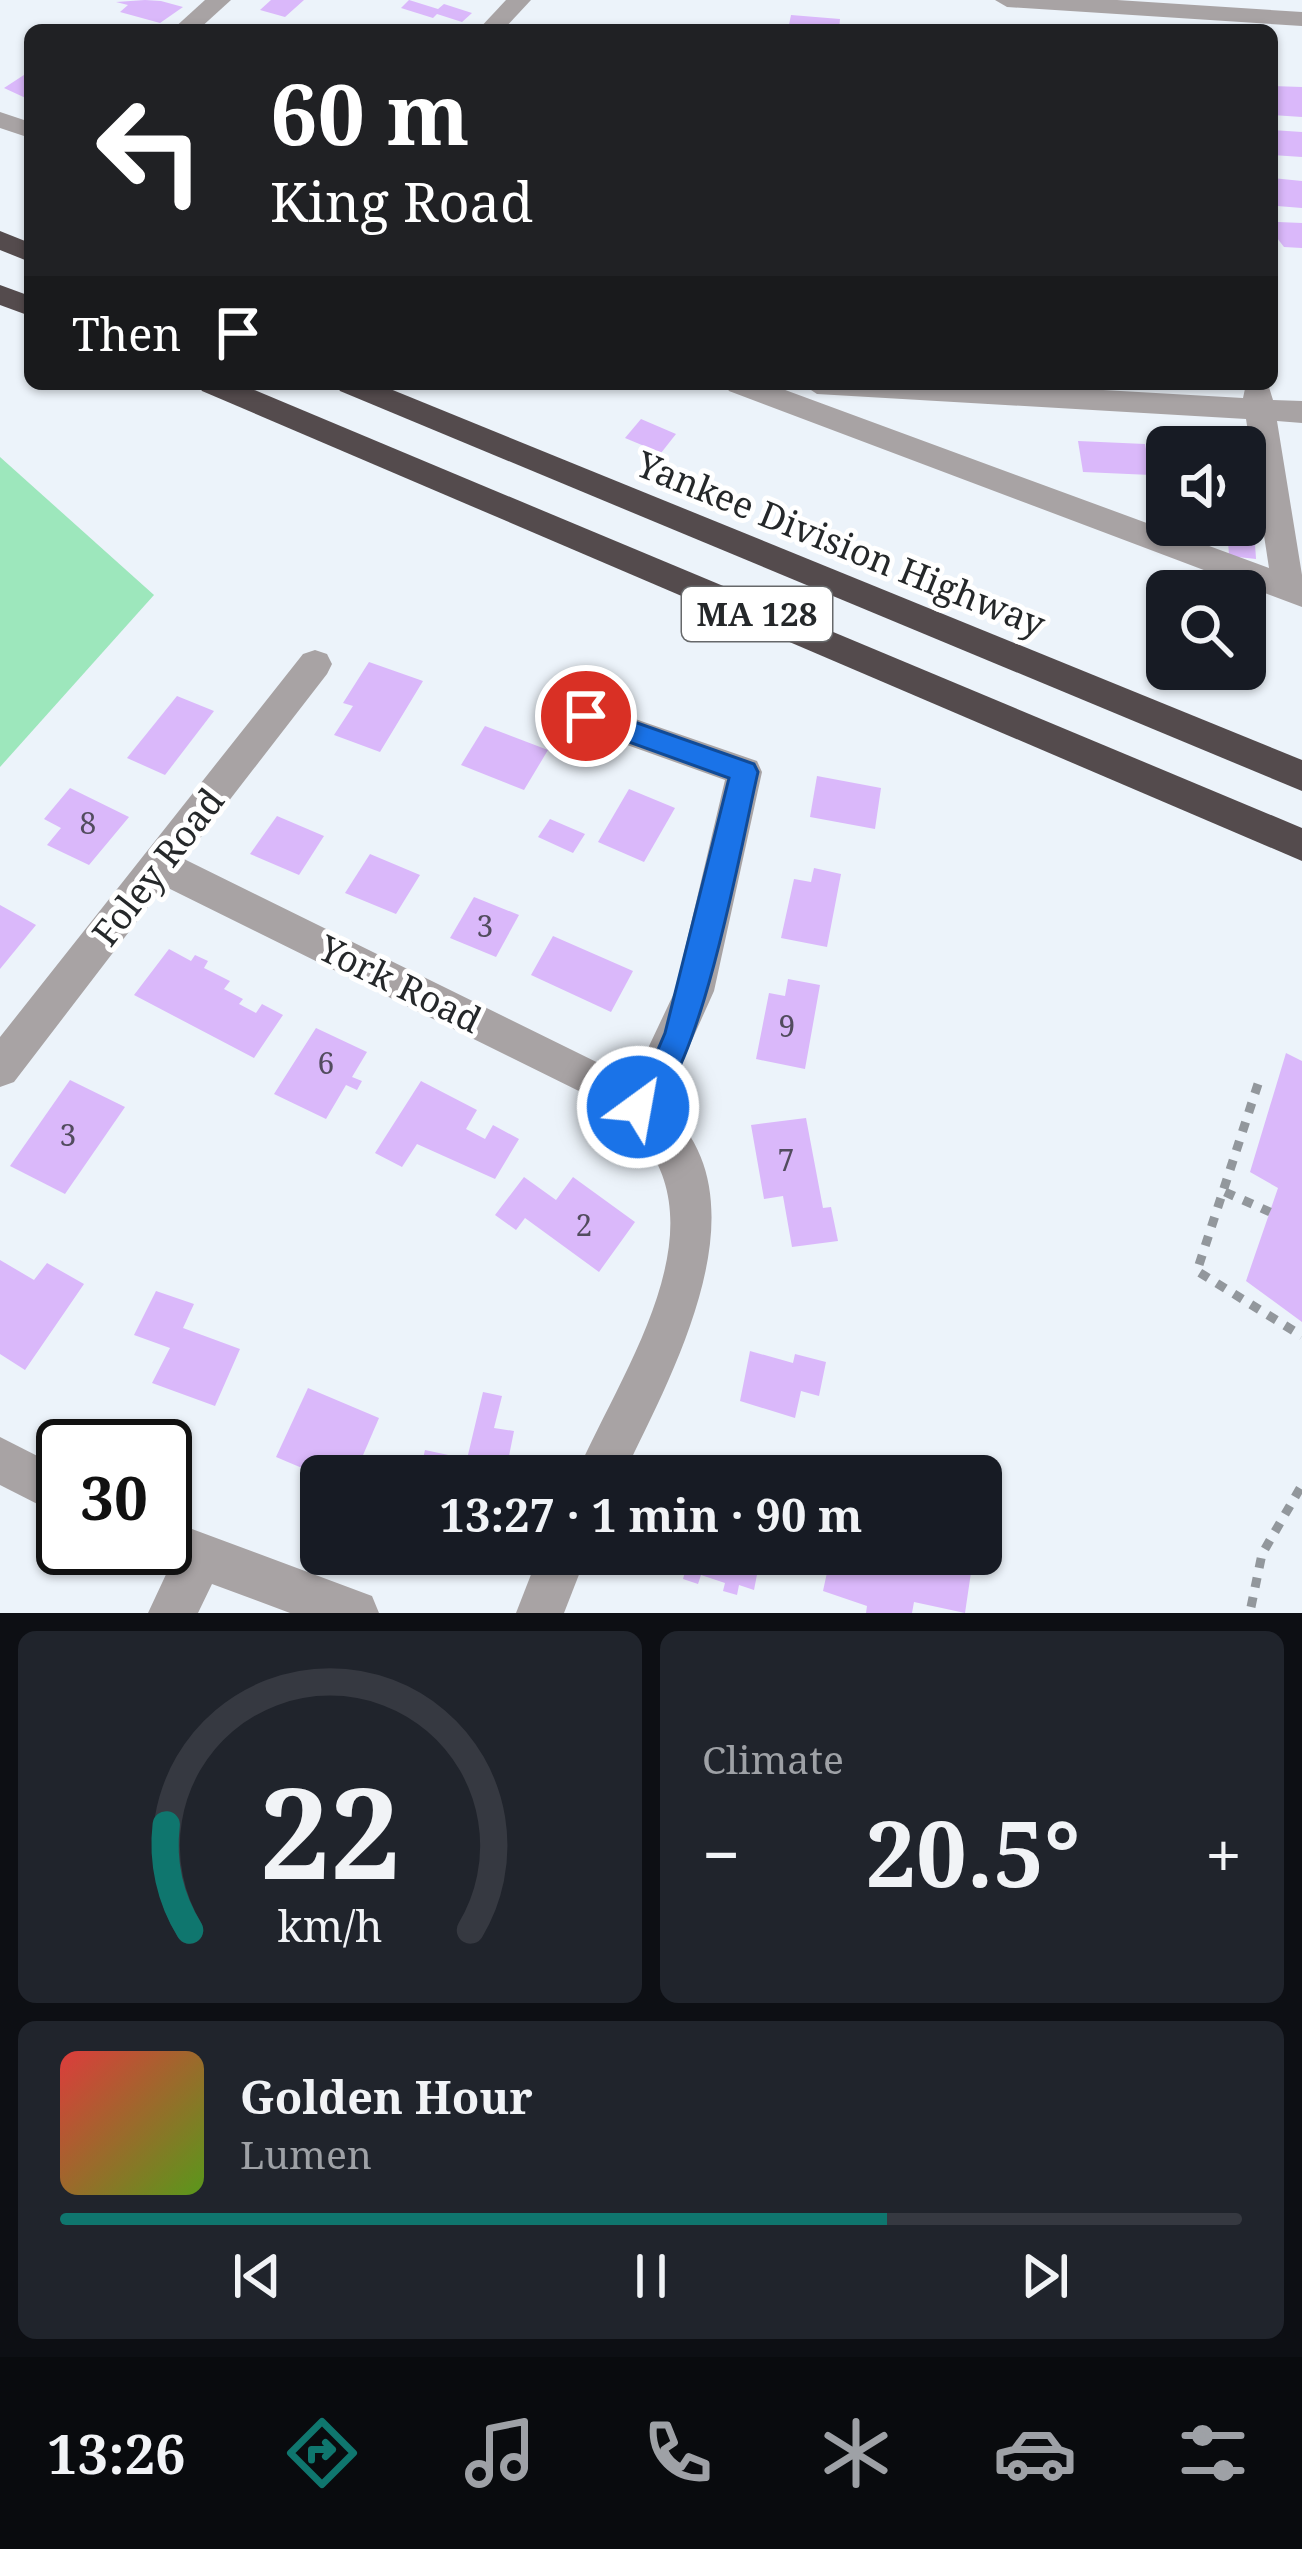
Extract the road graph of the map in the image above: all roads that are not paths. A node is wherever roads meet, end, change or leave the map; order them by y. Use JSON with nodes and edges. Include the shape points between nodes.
{"nodes":[{"id":1,"x":219,"y":0,"type":"edge"},
{"id":2,"x":519,"y":0,"type":"edge"},
{"id":3,"x":1010,"y":0,"type":"edge"},
{"id":4,"x":1197,"y":14,"type":"edge"},
{"id":5,"x":1302,"y":19,"type":"edge"},
{"id":6,"x":191,"y":24,"type":"edge"},
{"id":7,"x":496,"y":24,"type":"edge"},
{"id":8,"x":226,"y":390,"type":"edge"},
{"id":9,"x":365,"y":390,"type":"edge"},
{"id":10,"x":756,"y":390,"type":"edge"},
{"id":11,"x":1020,"y":390,"type":"edge"},
{"id":12,"x":1257,"y":397,"type":"edge"},
{"id":13,"x":1302,"y":412,"type":"edge"},
{"id":14,"x":1295,"y":591,"type":"edge"},
{"id":15,"x":315,"y":664,"type":"dead end"},
{"id":16,"x":586,"y":716,"type":"dead end"},
{"id":17,"x":1302,"y":776,"type":"edge"},
{"id":18,"x":1302,"y":845,"type":"edge"},
{"id":19,"x":160,"y":866,"type":"junction"},
{"id":20,"x":0,"y":1068,"type":"edge"},
{"id":21,"x":638,"y":1107,"type":"junction"},
{"id":22,"x":609,"y":1455,"type":"edge"},
{"id":23,"x":0,"y":1460,"type":"edge"},
{"id":24,"x":36,"y":1479,"type":"edge"},
{"id":25,"x":192,"y":1553,"type":"edge"},
{"id":26,"x":179,"y":1575,"type":"edge"},
{"id":27,"x":555,"y":1575,"type":"edge"},
{"id":28,"x":172,"y":1613,"type":"edge"},
{"id":29,"x":355,"y":1613,"type":"edge"},
{"id":30,"x":540,"y":1613,"type":"edge"}],
"edges":[{"from":1,"to":6,"type":"street"},
{"from":2,"to":7,"type":"street"},
{"from":3,"to":4,"type":"street"},
{"from":4,"to":5,"type":"street"},
{"from":8,"to":18,"type":"highway","number":"MA 128"},
{"from":9,"to":17,"type":"highway","name":"Yankee Division Highway","number":"MA 128"},
{"from":10,"to":14,"type":"street"},
{"from":11,"to":12,"type":"street"},
{"from":12,"to":13,"type":"street"},
{"from":12,"to":14,"type":"street"},
{"from":15,"to":19,"type":"street","name":"Foley Road"},
{"from":16,"to":21,"type":"street","via":[[744,772],[680,1033]]},
{"from":19,"to":20,"type":"street","name":"Foley Road"},
{"from":19,"to":21,"type":"street","name":"York Road","via":[[607,1084]]},
{"from":21,"to":22,"type":"street","via":[[680,1163],[696,1232],[682,1293]]},
{"from":23,"to":24,"type":"street"},
{"from":25,"to":29,"type":"street"},
{"from":26,"to":28,"type":"street"},
{"from":27,"to":30,"type":"street"}]}
